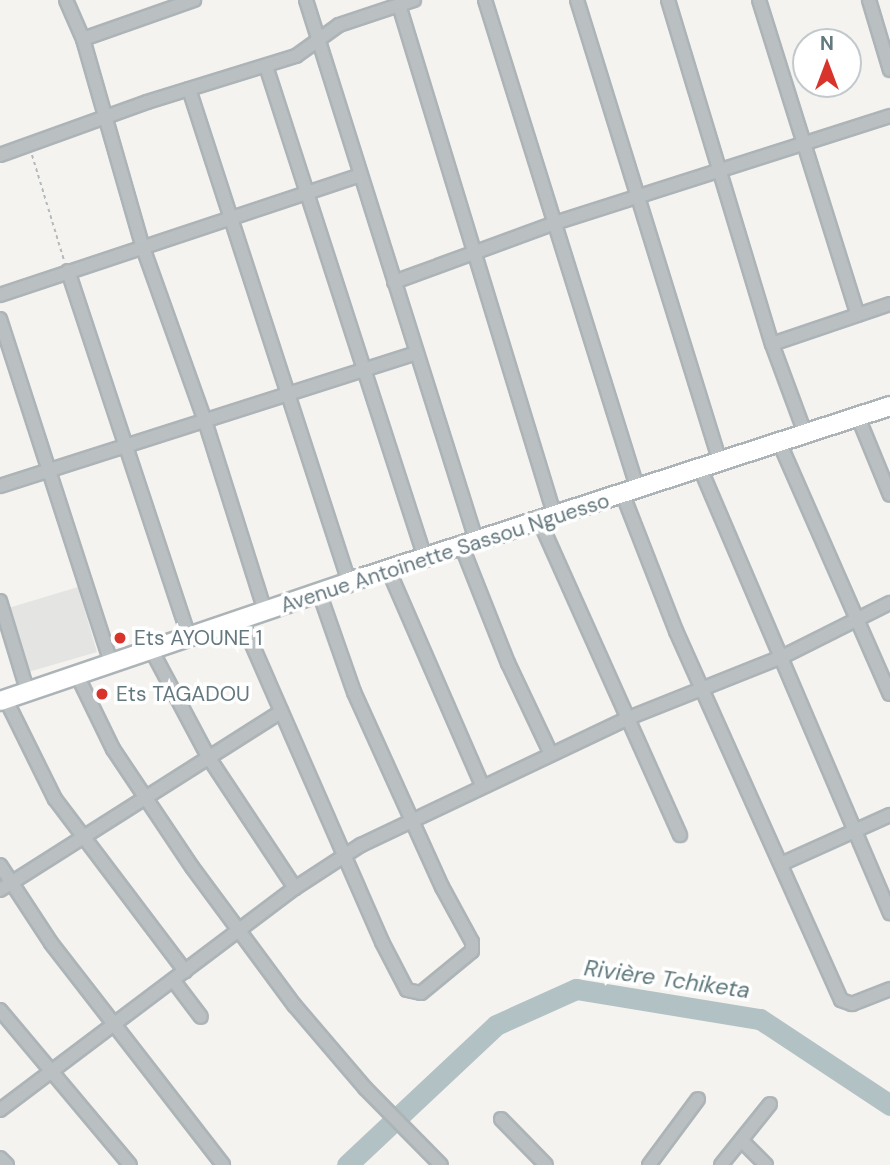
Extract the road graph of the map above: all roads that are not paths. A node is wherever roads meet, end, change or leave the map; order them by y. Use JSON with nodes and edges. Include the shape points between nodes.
{"nodes":[{"id":1,"x":66,"y":0,"type":"edge"},
{"id":2,"x":194,"y":0,"type":"edge"},
{"id":3,"x":306,"y":0,"type":"edge"},
{"id":4,"x":414,"y":0,"type":"edge"},
{"id":5,"x":485,"y":0,"type":"edge"},
{"id":6,"x":577,"y":0,"type":"edge"},
{"id":7,"x":668,"y":0,"type":"edge"},
{"id":8,"x":759,"y":0,"type":"edge"},
{"id":9,"x":869,"y":0,"type":"edge"},
{"id":10,"x":399,"y":5,"type":"junction"},
{"id":11,"x":83,"y":39,"type":"junction"},
{"id":12,"x":319,"y":39,"type":"junction"},
{"id":13,"x":266,"y":66,"type":"junction"},
{"id":14,"x":890,"y":70,"type":"edge"},
{"id":15,"x":189,"y":89,"type":"junction"},
{"id":16,"x":890,"y":116,"type":"edge"},
{"id":17,"x":107,"y":117,"type":"junction"},
{"id":18,"x":805,"y":142,"type":"junction"},
{"id":19,"x":0,"y":155,"type":"edge"},
{"id":20,"x":719,"y":170,"type":"junction"},
{"id":21,"x":358,"y":176,"type":"junction"},
{"id":22,"x":309,"y":192,"type":"junction"},
{"id":23,"x":638,"y":196,"type":"junction"},
{"id":24,"x":228,"y":217,"type":"junction"},
{"id":25,"x":555,"y":223,"type":"junction"},
{"id":26,"x":142,"y":245,"type":"junction"},
{"id":27,"x":476,"y":252,"type":"junction"},
{"id":28,"x":68,"y":271,"type":"junction"},
{"id":29,"x":394,"y":282,"type":"junction"},
{"id":30,"x":0,"y":295,"type":"edge"},
{"id":31,"x":890,"y":304,"type":"edge"},
{"id":32,"x":858,"y":315,"type":"junction"},
{"id":33,"x":0,"y":319,"type":"edge"},
{"id":34,"x":772,"y":344,"type":"junction"},
{"id":35,"x":416,"y":353,"type":"junction"},
{"id":36,"x":366,"y":368,"type":"junction"},
{"id":37,"x":286,"y":395,"type":"junction"},
{"id":38,"x":890,"y":406,"type":"edge"},
{"id":39,"x":858,"y":417,"type":"junction"},
{"id":40,"x":205,"y":421,"type":"junction"},
{"id":41,"x":806,"y":436,"type":"junction"},
{"id":42,"x":780,"y":444,"type":"junction"},
{"id":43,"x":127,"y":448,"type":"junction"},
{"id":44,"x":720,"y":463,"type":"junction"},
{"id":45,"x":701,"y":470,"type":"junction"},
{"id":46,"x":50,"y":471,"type":"junction"},
{"id":47,"x":0,"y":486,"type":"edge"},
{"id":48,"x":630,"y":492,"type":"junction"},
{"id":49,"x":890,"y":495,"type":"edge"},
{"id":50,"x":547,"y":519,"type":"junction"},
{"id":51,"x":470,"y":545,"type":"junction"},
{"id":52,"x":425,"y":558,"type":"junction"},
{"id":53,"x":388,"y":569,"type":"junction"},
{"id":54,"x":349,"y":582,"type":"junction"},
{"id":55,"x":319,"y":592,"type":"junction"},
{"id":56,"x":0,"y":601,"type":"edge"},
{"id":57,"x":890,"y":603,"type":"edge"},
{"id":58,"x":265,"y":611,"type":"junction"},
{"id":59,"x":241,"y":619,"type":"junction"},
{"id":60,"x":854,"y":619,"type":"junction"},
{"id":61,"x":189,"y":637,"type":"junction"},
{"id":62,"x":152,"y":651,"type":"junction"},
{"id":63,"x":782,"y":657,"type":"junction"},
{"id":64,"x":113,"y":665,"type":"junction"},
{"id":65,"x":78,"y":677,"type":"junction"},
{"id":66,"x":706,"y":691,"type":"junction"},
{"id":67,"x":28,"y":693,"type":"junction"},
{"id":68,"x":890,"y":694,"type":"edge"},
{"id":69,"x":3,"y":700,"type":"edge"},
{"id":70,"x":282,"y":712,"type":"junction"},
{"id":71,"x":626,"y":719,"type":"junction"},
{"id":72,"x":551,"y":754,"type":"junction"},
{"id":73,"x":209,"y":758,"type":"junction"},
{"id":74,"x":482,"y":785,"type":"junction"},
{"id":75,"x":143,"y":798,"type":"junction"},
{"id":76,"x":890,"y":815,"type":"edge"},
{"id":77,"x":414,"y":820,"type":"junction"},
{"id":78,"x":856,"y":830,"type":"junction"},
{"id":79,"x":680,"y":835,"type":"dead end"},
{"id":80,"x":81,"y":838,"type":"junction"},
{"id":81,"x":347,"y":854,"type":"junction"},
{"id":82,"x":781,"y":864,"type":"junction"},
{"id":83,"x":0,"y":865,"type":"edge"},
{"id":84,"x":12,"y":882,"type":"junction"},
{"id":85,"x":295,"y":888,"type":"junction"},
{"id":86,"x":0,"y":890,"type":"edge"},
{"id":87,"x":890,"y":913,"type":"edge"},
{"id":88,"x":240,"y":930,"type":"junction"},
{"id":89,"x":185,"y":971,"type":"junction"},
{"id":90,"x":173,"y":980,"type":"junction"},
{"id":91,"x":890,"y":989,"type":"edge"},
{"id":92,"x":0,"y":1010,"type":"edge"},
{"id":93,"x":201,"y":1017,"type":"dead end"},
{"id":94,"x":116,"y":1025,"type":"junction"},
{"id":95,"x":50,"y":1071,"type":"junction"},
{"id":96,"x":698,"y":1099,"type":"dead end"},
{"id":97,"x":770,"y":1104,"type":"dead end"},
{"id":98,"x":0,"y":1110,"type":"edge"},
{"id":99,"x":501,"y":1119,"type":"dead end"},
{"id":100,"x":742,"y":1141,"type":"junction"},
{"id":101,"x":0,"y":1158,"type":"edge"},
{"id":102,"x":7,"y":1165,"type":"edge"},
{"id":103,"x":130,"y":1165,"type":"edge"},
{"id":104,"x":223,"y":1165,"type":"edge"},
{"id":105,"x":441,"y":1165,"type":"edge"},
{"id":106,"x":546,"y":1165,"type":"edge"},
{"id":107,"x":649,"y":1165,"type":"edge"},
{"id":108,"x":721,"y":1165,"type":"edge"},
{"id":109,"x":766,"y":1165,"type":"edge"}],
"edges":[{"from":1,"to":11,"type":"street"},
{"from":2,"to":11,"type":"street"},
{"from":3,"to":12,"type":"street"},
{"from":4,"to":10,"type":"street"},
{"from":5,"to":25,"type":"street"},
{"from":6,"to":23,"type":"street"},
{"from":7,"to":20,"type":"street"},
{"from":8,"to":18,"type":"street"},
{"from":9,"to":14,"type":"street"},
{"from":10,"to":12,"type":"street","via":[[339,25]]},
{"from":10,"to":27,"type":"street"},
{"from":11,"to":17,"type":"street"},
{"from":12,"to":13,"type":"street","via":[[296,56]]},
{"from":12,"to":21,"type":"street"},
{"from":13,"to":15,"type":"street"},
{"from":13,"to":22,"type":"street"},
{"from":15,"to":17,"type":"street"},
{"from":15,"to":24,"type":"street"},
{"from":16,"to":18,"type":"street"},
{"from":17,"to":19,"type":"street"},
{"from":17,"to":26,"type":"street"},
{"from":18,"to":20,"type":"street"},
{"from":18,"to":32,"type":"street"},
{"from":20,"to":23,"type":"street"},
{"from":20,"to":34,"type":"street"},
{"from":21,"to":22,"type":"street"},
{"from":21,"to":29,"type":"street"},
{"from":22,"to":24,"type":"street"},
{"from":22,"to":36,"type":"street"},
{"from":23,"to":25,"type":"street"},
{"from":23,"to":44,"type":"street"},
{"from":24,"to":26,"type":"street"},
{"from":24,"to":37,"type":"street"},
{"from":25,"to":27,"type":"street"},
{"from":25,"to":48,"type":"street"},
{"from":26,"to":28,"type":"street"},
{"from":26,"to":40,"type":"street"},
{"from":27,"to":29,"type":"street"},
{"from":27,"to":50,"type":"street"},
{"from":28,"to":30,"type":"street"},
{"from":28,"to":43,"type":"street"},
{"from":29,"to":35,"type":"street"},
{"from":31,"to":32,"type":"street"},
{"from":32,"to":34,"type":"street"},
{"from":33,"to":46,"type":"street"},
{"from":34,"to":41,"type":"street"},
{"from":35,"to":36,"type":"street"},
{"from":35,"to":51,"type":"street"},
{"from":36,"to":37,"type":"street"},
{"from":36,"to":52,"type":"street"},
{"from":37,"to":40,"type":"street"},
{"from":37,"to":54,"type":"street"},
{"from":38,"to":39,"type":"street","name":"Avenue Antoinette Sassou Nguesso"},
{"from":39,"to":41,"type":"street","name":"Avenue Antoinette Sassou Nguesso"},
{"from":39,"to":49,"type":"street"},
{"from":40,"to":43,"type":"street"},
{"from":40,"to":58,"type":"street"},
{"from":41,"to":42,"type":"street","name":"Avenue Antoinette Sassou Nguesso"},
{"from":42,"to":44,"type":"street","name":"Avenue Antoinette Sassou Nguesso"},
{"from":42,"to":60,"type":"street"},
{"from":43,"to":46,"type":"street"},
{"from":43,"to":61,"type":"street"},
{"from":44,"to":45,"type":"street","name":"Avenue Antoinette Sassou Nguesso"},
{"from":45,"to":48,"type":"street","name":"Avenue Antoinette Sassou Nguesso"},
{"from":45,"to":63,"type":"street"},
{"from":46,"to":47,"type":"street"},
{"from":46,"to":64,"type":"street"},
{"from":48,"to":50,"type":"street","name":"Avenue Antoinette Sassou Nguesso"},
{"from":48,"to":66,"type":"street","via":[[676,631]]},
{"from":50,"to":51,"type":"street","name":"Avenue Antoinette Sassou Nguesso"},
{"from":50,"to":71,"type":"street"},
{"from":51,"to":52,"type":"street","name":"Avenue Antoinette Sassou Nguesso"},
{"from":51,"to":72,"type":"street","via":[[508,663]]},
{"from":52,"to":53,"type":"street","name":"Avenue Antoinette Sassou Nguesso"},
{"from":53,"to":54,"type":"street","name":"Avenue Antoinette Sassou Nguesso"},
{"from":53,"to":74,"type":"street"},
{"from":54,"to":55,"type":"street","name":"Avenue Antoinette Sassou Nguesso"},
{"from":55,"to":58,"type":"street","name":"Avenue Antoinette Sassou Nguesso"},
{"from":55,"to":77,"type":"street","via":[[354,692]]},
{"from":56,"to":67,"type":"street"},
{"from":57,"to":60,"type":"street"},
{"from":58,"to":59,"type":"street","name":"Avenue Antoinette Sassou Nguesso"},
{"from":59,"to":61,"type":"street","name":"Avenue Antoinette Sassou Nguesso"},
{"from":59,"to":70,"type":"street"},
{"from":60,"to":63,"type":"street"},
{"from":60,"to":68,"type":"street"},
{"from":61,"to":62,"type":"street","name":"Avenue Antoinette Sassou Nguesso"},
{"from":62,"to":64,"type":"street","name":"Avenue Antoinette Sassou Nguesso"},
{"from":62,"to":73,"type":"street"},
{"from":63,"to":66,"type":"street"},
{"from":63,"to":78,"type":"street"},
{"from":64,"to":65,"type":"street","name":"Avenue Antoinette Sassou Nguesso"},
{"from":65,"to":67,"type":"street","name":"Avenue Antoinette Sassou Nguesso"},
{"from":65,"to":75,"type":"street","via":[[100,726]]},
{"from":66,"to":71,"type":"street"},
{"from":66,"to":82,"type":"street"},
{"from":67,"to":69,"type":"street","name":"Avenue Antoinette Sassou Nguesso"},
{"from":69,"to":80,"type":"street","via":[[36,768]]},
{"from":70,"to":73,"type":"street"},
{"from":70,"to":81,"type":"street"},
{"from":71,"to":72,"type":"street"},
{"from":71,"to":79,"type":"street"},
{"from":72,"to":74,"type":"street"},
{"from":73,"to":75,"type":"street"},
{"from":73,"to":85,"type":"street"},
{"from":74,"to":77,"type":"street"},
{"from":75,"to":80,"type":"street"},
{"from":75,"to":88,"type":"street"},
{"from":76,"to":78,"type":"street"},
{"from":77,"to":81,"type":"street"},
{"from":77,"to":81,"type":"street","via":[[473,946],[421,993],[407,990]]},
{"from":78,"to":82,"type":"street"},
{"from":78,"to":87,"type":"street"},
{"from":80,"to":84,"type":"street"},
{"from":80,"to":89,"type":"street"},
{"from":81,"to":85,"type":"street"},
{"from":82,"to":91,"type":"street","via":[[841,1000],[852,1004]]},
{"from":83,"to":84,"type":"street"},
{"from":84,"to":86,"type":"street"},
{"from":84,"to":94,"type":"street","via":[[51,943]]},
{"from":85,"to":88,"type":"street"},
{"from":88,"to":89,"type":"street"},
{"from":88,"to":105,"type":"street","via":[[365,1088]]},
{"from":89,"to":90,"type":"street"},
{"from":90,"to":93,"type":"street"},
{"from":90,"to":94,"type":"street"},
{"from":92,"to":95,"type":"street"},
{"from":94,"to":95,"type":"street"},
{"from":94,"to":104,"type":"street"},
{"from":95,"to":98,"type":"street"},
{"from":95,"to":103,"type":"street"},
{"from":96,"to":107,"type":"street"},
{"from":97,"to":100,"type":"street"},
{"from":99,"to":106,"type":"street"},
{"from":100,"to":108,"type":"street"},
{"from":100,"to":109,"type":"street"},
{"from":101,"to":102,"type":"street"}]}
